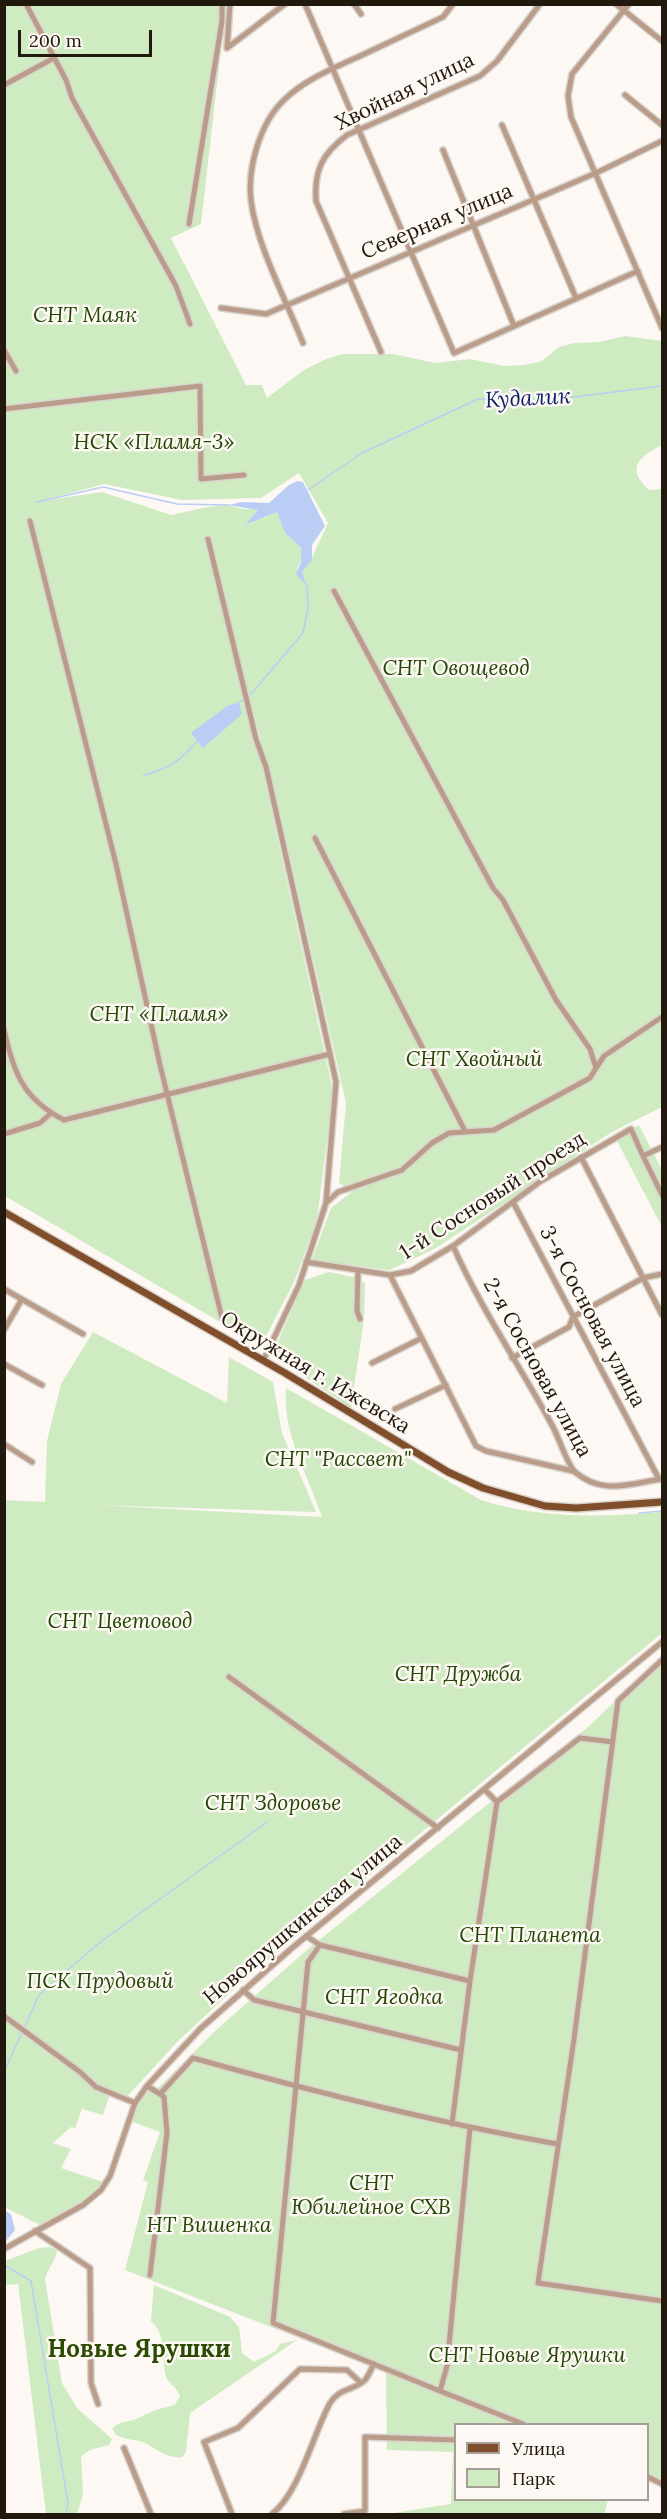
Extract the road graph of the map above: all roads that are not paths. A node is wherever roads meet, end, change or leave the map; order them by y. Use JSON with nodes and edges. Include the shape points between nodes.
{"nodes":[{"id":1,"x":26,"y":4,"type":"edge"},
{"id":2,"x":222,"y":4,"type":"edge"},
{"id":3,"x":230,"y":4,"type":"edge"},
{"id":4,"x":285,"y":4,"type":"edge"},
{"id":5,"x":305,"y":4,"type":"edge"},
{"id":6,"x":354,"y":4,"type":"edge"},
{"id":7,"x":453,"y":4,"type":"edge"},
{"id":8,"x":540,"y":4,"type":"edge"},
{"id":9,"x":616,"y":4,"type":"edge"},
{"id":10,"x":629,"y":4,"type":"edge"},
{"id":11,"x":624,"y":11,"type":"junction"},
{"id":12,"x":361,"y":14,"type":"dead end"},
{"id":13,"x":663,"y":41,"type":"edge"},
{"id":14,"x":54,"y":58,"type":"junction"},
{"id":15,"x":331,"y":69,"type":"junction"},
{"id":16,"x":4,"y":85,"type":"edge"},
{"id":17,"x":625,"y":95,"type":"dead end"},
{"id":18,"x":502,"y":125,"type":"dead end"},
{"id":19,"x":663,"y":125,"type":"edge"},
{"id":20,"x":357,"y":130,"type":"junction"},
{"id":21,"x":663,"y":141,"type":"edge"},
{"id":22,"x":443,"y":150,"type":"dead end"},
{"id":23,"x":596,"y":173,"type":"junction"},
{"id":24,"x":534,"y":198,"type":"junction"},
{"id":25,"x":189,"y":224,"type":"dead end"},
{"id":26,"x":472,"y":225,"type":"junction"},
{"id":27,"x":412,"y":252,"type":"junction"},
{"id":28,"x":638,"y":271,"type":"junction"},
{"id":29,"x":349,"y":278,"type":"junction"},
{"id":30,"x":576,"y":298,"type":"junction"},
{"id":31,"x":288,"y":305,"type":"junction"},
{"id":32,"x":221,"y":308,"type":"dead end"},
{"id":33,"x":190,"y":324,"type":"dead end"},
{"id":34,"x":514,"y":326,"type":"junction"},
{"id":35,"x":662,"y":328,"type":"edge"},
{"id":36,"x":303,"y":343,"type":"dead end"},
{"id":37,"x":4,"y":350,"type":"edge"},
{"id":38,"x":381,"y":352,"type":"dead end"},
{"id":39,"x":16,"y":371,"type":"dead end"},
{"id":40,"x":4,"y":409,"type":"edge"},
{"id":41,"x":244,"y":475,"type":"dead end"},
{"id":42,"x":30,"y":521,"type":"dead end"},
{"id":43,"x":208,"y":539,"type":"dead end"},
{"id":44,"x":334,"y":591,"type":"dead end"},
{"id":45,"x":315,"y":838,"type":"dead end"},
{"id":46,"x":663,"y":1017,"type":"edge"},
{"id":47,"x":4,"y":1029,"type":"edge"},
{"id":48,"x":330,"y":1054,"type":"junction"},
{"id":49,"x":597,"y":1068,"type":"junction"},
{"id":50,"x":168,"y":1095,"type":"junction"},
{"id":51,"x":51,"y":1113,"type":"junction"},
{"id":52,"x":465,"y":1131,"type":"junction"},
{"id":53,"x":4,"y":1134,"type":"edge"},
{"id":54,"x":663,"y":1147,"type":"edge"},
{"id":55,"x":644,"y":1156,"type":"junction"},
{"id":56,"x":581,"y":1157,"type":"junction"},
{"id":57,"x":663,"y":1195,"type":"edge"},
{"id":58,"x":513,"y":1202,"type":"junction"},
{"id":59,"x":326,"y":1203,"type":"junction"},
{"id":60,"x":4,"y":1212,"type":"edge"},
{"id":61,"x":453,"y":1246,"type":"junction"},
{"id":62,"x":306,"y":1262,"type":"junction"},
{"id":63,"x":358,"y":1270,"type":"junction"},
{"id":64,"x":663,"y":1274,"type":"edge"},
{"id":65,"x":390,"y":1275,"type":"junction"},
{"id":66,"x":643,"y":1278,"type":"junction"},
{"id":67,"x":4,"y":1289,"type":"edge"},
{"id":68,"x":22,"y":1299,"type":"junction"},
{"id":69,"x":663,"y":1315,"type":"edge"},
{"id":70,"x":573,"y":1317,"type":"junction"},
{"id":71,"x":222,"y":1318,"type":"dead end"},
{"id":72,"x":360,"y":1319,"type":"dead end"},
{"id":73,"x":4,"y":1330,"type":"edge"},
{"id":74,"x":82,"y":1334,"type":"dead end"},
{"id":75,"x":422,"y":1338,"type":"junction"},
{"id":76,"x":512,"y":1358,"type":"junction"},
{"id":77,"x":263,"y":1361,"type":"junction"},
{"id":78,"x":4,"y":1364,"type":"edge"},
{"id":79,"x":372,"y":1364,"type":"dead end"},
{"id":80,"x":42,"y":1385,"type":"dead end"},
{"id":81,"x":446,"y":1385,"type":"junction"},
{"id":82,"x":395,"y":1409,"type":"dead end"},
{"id":83,"x":4,"y":1444,"type":"edge"},
{"id":84,"x":32,"y":1462,"type":"dead end"},
{"id":85,"x":573,"y":1471,"type":"junction"},
{"id":86,"x":661,"y":1479,"type":"edge"},
{"id":87,"x":663,"y":1502,"type":"edge"},
{"id":88,"x":663,"y":1642,"type":"edge"},
{"id":89,"x":663,"y":1660,"type":"edge"},
{"id":90,"x":230,"y":1677,"type":"dead end"},
{"id":91,"x":613,"y":1742,"type":"junction"},
{"id":92,"x":485,"y":1790,"type":"junction"},
{"id":93,"x":497,"y":1802,"type":"junction"},
{"id":94,"x":438,"y":1828,"type":"junction"},
{"id":95,"x":306,"y":1936,"type":"junction"},
{"id":96,"x":320,"y":1945,"type":"junction"},
{"id":97,"x":470,"y":1981,"type":"junction"},
{"id":98,"x":243,"y":1990,"type":"junction"},
{"id":99,"x":303,"y":2013,"type":"junction"},
{"id":100,"x":4,"y":2016,"type":"edge"},
{"id":101,"x":461,"y":2050,"type":"junction"},
{"id":102,"x":147,"y":2086,"type":"junction"},
{"id":103,"x":296,"y":2086,"type":"junction"},
{"id":104,"x":160,"y":2094,"type":"junction"},
{"id":105,"x":135,"y":2103,"type":"junction"},
{"id":106,"x":452,"y":2124,"type":"junction"},
{"id":107,"x":470,"y":2128,"type":"junction"},
{"id":108,"x":557,"y":2144,"type":"junction"},
{"id":109,"x":35,"y":2231,"type":"junction"},
{"id":110,"x":4,"y":2249,"type":"edge"},
{"id":111,"x":150,"y":2275,"type":"dead end"},
{"id":112,"x":663,"y":2301,"type":"edge"},
{"id":113,"x":374,"y":2364,"type":"junction"},
{"id":114,"x":360,"y":2382,"type":"junction"},
{"id":115,"x":440,"y":2391,"type":"junction"},
{"id":116,"x":98,"y":2403,"type":"dead end"},
{"id":117,"x":520,"y":2423,"type":"edge"},
{"id":118,"x":454,"y":2440,"type":"edge"},
{"id":119,"x":124,"y":2448,"type":"dead end"},
{"id":120,"x":649,"y":2477,"type":"edge"},
{"id":121,"x":663,"y":2484,"type":"edge"},
{"id":122,"x":151,"y":2514,"type":"edge"},
{"id":123,"x":232,"y":2514,"type":"edge"},
{"id":124,"x":272,"y":2514,"type":"edge"},
{"id":125,"x":344,"y":2514,"type":"edge"}],
"edges":[{"from":1,"to":14,"type":"street"},
{"from":2,"to":25,"type":"street"},
{"from":3,"to":4,"type":"street","via":[[227,48]]},
{"from":5,"to":15,"type":"street"},
{"from":6,"to":12,"type":"street"},
{"from":7,"to":15,"type":"street","via":[[443,17]]},
{"from":8,"to":20,"type":"street","name":"Хвойная улица","via":[[497,61],[480,76]]},
{"from":9,"to":11,"type":"street"},
{"from":10,"to":11,"type":"street"},
{"from":11,"to":13,"type":"street"},
{"from":11,"to":23,"type":"street","via":[[573,74],[568,96],[571,117]]},
{"from":14,"to":16,"type":"street"},
{"from":14,"to":33,"type":"street","via":[[72,98],[176,286]]},
{"from":15,"to":20,"type":"street"},
{"from":15,"to":31,"type":"street","via":[[282,101],[264,128],[250,184],[259,235]]},
{"from":17,"to":19,"type":"street"},
{"from":18,"to":24,"type":"street"},
{"from":20,"to":27,"type":"street"},
{"from":20,"to":29,"type":"street","name":"Хвойная улица","via":[[330,148],[315,180],[316,201]]},
{"from":21,"to":23,"type":"street","name":"Северная улица"},
{"from":22,"to":26,"type":"street"},
{"from":23,"to":24,"type":"street","name":"Северная улица"},
{"from":23,"to":28,"type":"street"},
{"from":24,"to":26,"type":"street","name":"Северная улица"},
{"from":24,"to":30,"type":"street"},
{"from":26,"to":27,"type":"street","name":"Северная улица"},
{"from":26,"to":34,"type":"street"},
{"from":27,"to":29,"type":"street","name":"Северная улица"},
{"from":27,"to":34,"type":"street","via":[[454,352]]},
{"from":28,"to":30,"type":"street"},
{"from":28,"to":35,"type":"street"},
{"from":29,"to":31,"type":"street","name":"Северная улица"},
{"from":29,"to":38,"type":"street","name":"Хвойная улица"},
{"from":30,"to":34,"type":"street"},
{"from":31,"to":32,"type":"street","name":"Северная улица","via":[[266,314]]},
{"from":31,"to":36,"type":"street"},
{"from":37,"to":39,"type":"street"},
{"from":40,"to":41,"type":"street","via":[[200,386],[201,479]]},
{"from":42,"to":50,"type":"street","via":[[116,864]]},
{"from":43,"to":48,"type":"street","via":[[266,767]]},
{"from":44,"to":49,"type":"street","via":[[493,888],[556,1000],[590,1049]]},
{"from":45,"to":52,"type":"street"},
{"from":46,"to":49,"type":"street","via":[[604,1056]]},
{"from":47,"to":51,"type":"street","via":[[14,1072]]},
{"from":48,"to":50,"type":"street"},
{"from":48,"to":59,"type":"street","via":[[336,1082]]},
{"from":49,"to":52,"type":"street","via":[[590,1078],[494,1130]]},
{"from":50,"to":51,"type":"street","via":[[64,1120]]},
{"from":50,"to":71,"type":"street"},
{"from":51,"to":53,"type":"street","via":[[40,1123]]},
{"from":52,"to":59,"type":"street","via":[[449,1133],[432,1143],[402,1170],[338,1192]]},
{"from":54,"to":55,"type":"street"},
{"from":55,"to":56,"type":"street","name":"1-й Сосновый проезд","via":[[631,1129]]},
{"from":55,"to":57,"type":"street"},
{"from":56,"to":58,"type":"street","name":"1-й Сосновый проезд"},
{"from":56,"to":66,"type":"street"},
{"from":58,"to":61,"type":"street","name":"1-й Сосновый проезд"},
{"from":58,"to":70,"type":"street","name":"3-я Сосновая улица"},
{"from":59,"to":62,"type":"street"},
{"from":60,"to":77,"type":"main road","name":"Окружная г. Ижевска"},
{"from":61,"to":65,"type":"street","name":"1-й Сосновый проезд","via":[[411,1271]]},
{"from":61,"to":76,"type":"street","name":"2-я Сосновая улица"},
{"from":62,"to":63,"type":"street"},
{"from":62,"to":77,"type":"street"},
{"from":63,"to":65,"type":"street"},
{"from":63,"to":72,"type":"street"},
{"from":64,"to":66,"type":"street"},
{"from":65,"to":75,"type":"street"},
{"from":66,"to":69,"type":"street"},
{"from":66,"to":70,"type":"street"},
{"from":67,"to":68,"type":"street"},
{"from":68,"to":73,"type":"street"},
{"from":68,"to":74,"type":"street"},
{"from":70,"to":76,"type":"street","via":[[569,1327]]},
{"from":70,"to":86,"type":"street","name":"3-я Сосновая улица"},
{"from":75,"to":79,"type":"street"},
{"from":75,"to":81,"type":"street"},
{"from":76,"to":85,"type":"street","name":"2-я Сосновая улица","via":[[552,1425]]},
{"from":77,"to":87,"type":"main road","name":"Окружная г. Ижевска","via":[[448,1472],[483,1488],[545,1506],[576,1508]]},
{"from":78,"to":80,"type":"street"},
{"from":81,"to":82,"type":"street"},
{"from":81,"to":85,"type":"street","via":[[472,1440],[481,1449]]},
{"from":83,"to":84,"type":"street"},
{"from":85,"to":86,"type":"street","name":"2-я Сосновая улица","via":[[611,1486]]},
{"from":88,"to":92,"type":"street","name":"Новоярушкинская улица"},
{"from":89,"to":91,"type":"street","via":[[618,1701]]},
{"from":90,"to":94,"type":"street"},
{"from":91,"to":93,"type":"street","via":[[580,1738]]},
{"from":91,"to":108,"type":"street"},
{"from":92,"to":93,"type":"street"},
{"from":92,"to":94,"type":"street","name":"Новоярушкинская улица"},
{"from":93,"to":97,"type":"street"},
{"from":94,"to":95,"type":"street","name":"Новоярушкинская улица"},
{"from":95,"to":96,"type":"street"},
{"from":95,"to":98,"type":"street","name":"Новоярушкинская улица"},
{"from":96,"to":97,"type":"street"},
{"from":96,"to":99,"type":"street","via":[[308,1962]]},
{"from":97,"to":101,"type":"street"},
{"from":98,"to":99,"type":"street","via":[[254,2000]]},
{"from":98,"to":102,"type":"street","name":"Новоярушкинская улица"},
{"from":99,"to":101,"type":"street"},
{"from":99,"to":103,"type":"street"},
{"from":100,"to":105,"type":"street","via":[[96,2087]]},
{"from":101,"to":106,"type":"street"},
{"from":102,"to":104,"type":"street"},
{"from":102,"to":105,"type":"street","name":"Новоярушкинская улица"},
{"from":103,"to":104,"type":"street","via":[[194,2058]]},
{"from":103,"to":106,"type":"street"},
{"from":103,"to":113,"type":"street","via":[[273,2323]]},
{"from":104,"to":111,"type":"street","via":[[164,2097],[167,2133]]},
{"from":105,"to":109,"type":"street","name":"Новоярушкинская улица","via":[[110,2176],[101,2190]]},
{"from":106,"to":107,"type":"street"},
{"from":107,"to":108,"type":"street"},
{"from":107,"to":115,"type":"street","via":[[447,2366]]},
{"from":108,"to":112,"type":"street","via":[[538,2283]]},
{"from":109,"to":110,"type":"street","name":"Новоярушкинская улица"},
{"from":109,"to":116,"type":"street","via":[[90,2268],[91,2384]]},
{"from":113,"to":114,"type":"street"},
{"from":113,"to":115,"type":"street"},
{"from":114,"to":123,"type":"street","via":[[347,2370],[300,2369],[238,2428],[204,2442]]},
{"from":114,"to":124,"type":"street","via":[[338,2392],[329,2404],[298,2476]]},
{"from":115,"to":117,"type":"street"},
{"from":118,"to":125,"type":"street","via":[[365,2437],[365,2511]]},
{"from":119,"to":122,"type":"street"},
{"from":120,"to":121,"type":"street"}]}
